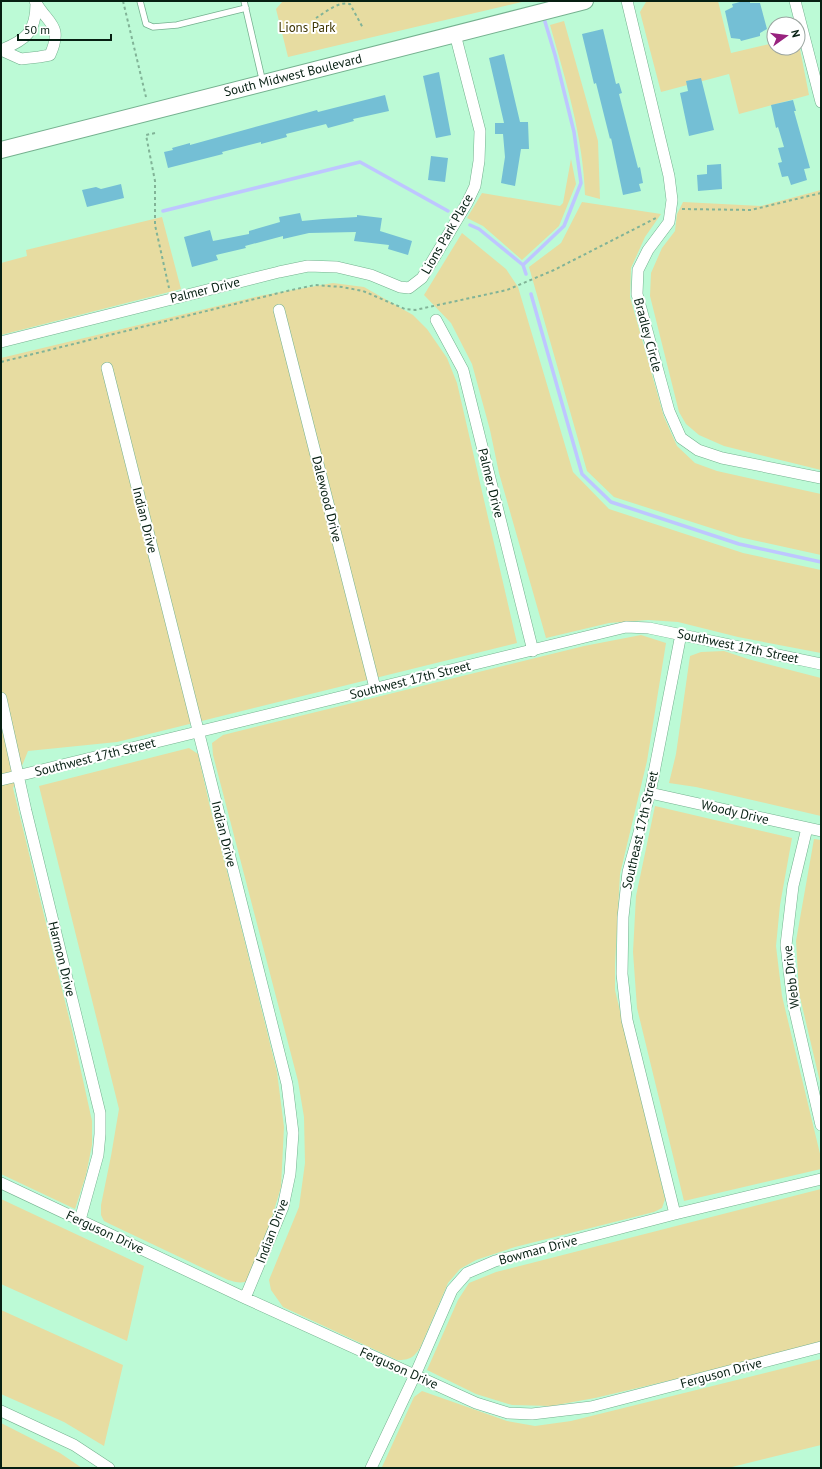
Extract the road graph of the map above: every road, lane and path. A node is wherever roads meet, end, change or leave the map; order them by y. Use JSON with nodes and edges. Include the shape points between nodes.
{"nodes":[{"id":1,"x":123,"y":1,"type":"edge"},
{"id":2,"x":140,"y":1,"type":"edge"},
{"id":3,"x":244,"y":1,"type":"edge"},
{"id":4,"x":585,"y":1,"type":"edge"},
{"id":5,"x":627,"y":1,"type":"edge"},
{"id":6,"x":796,"y":1,"type":"edge"},
{"id":7,"x":35,"y":2,"type":"edge"},
{"id":8,"x":246,"y":8,"type":"junction"},
{"id":9,"x":316,"y":18,"type":"dead end"},
{"id":10,"x":363,"y":28,"type":"dead end"},
{"id":11,"x":455,"y":34,"type":"junction"},
{"id":12,"x":1,"y":50,"type":"edge"},
{"id":13,"x":263,"y":83,"type":"junction"},
{"id":14,"x":146,"y":97,"type":"dead end"},
{"id":15,"x":821,"y":102,"type":"edge"},
{"id":16,"x":155,"y":132,"type":"dead end"},
{"id":17,"x":1,"y":150,"type":"edge"},
{"id":18,"x":169,"y":288,"type":"dead end"},
{"id":19,"x":409,"y":288,"type":"joint"},
{"id":20,"x":279,"y":310,"type":"dead end"},
{"id":21,"x":436,"y":320,"type":"dead end"},
{"id":22,"x":1,"y":342,"type":"edge"},
{"id":23,"x":107,"y":368,"type":"dead end"},
{"id":24,"x":821,"y":478,"type":"edge"},
{"id":25,"x":682,"y":634,"type":"junction"},
{"id":26,"x":533,"y":650,"type":"junction"},
{"id":27,"x":821,"y":664,"type":"edge"},
{"id":28,"x":375,"y":688,"type":"junction"},
{"id":29,"x":1,"y":698,"type":"edge"},
{"id":30,"x":199,"y":732,"type":"junction"},
{"id":31,"x":19,"y":776,"type":"junction"},
{"id":32,"x":1,"y":780,"type":"edge"},
{"id":33,"x":650,"y":793,"type":"junction"},
{"id":34,"x":807,"y":828,"type":"junction"},
{"id":35,"x":821,"y":831,"type":"edge"},
{"id":36,"x":821,"y":1125,"type":"edge"},
{"id":37,"x":821,"y":1178,"type":"edge"},
{"id":38,"x":1,"y":1184,"type":"edge"},
{"id":39,"x":675,"y":1214,"type":"junction"},
{"id":40,"x":80,"y":1220,"type":"junction"},
{"id":41,"x":245,"y":1298,"type":"junction"},
{"id":42,"x":821,"y":1347,"type":"edge"},
{"id":43,"x":415,"y":1375,"type":"junction"},
{"id":44,"x":1,"y":1411,"type":"edge"},
{"id":45,"x":109,"y":1468,"type":"edge"},
{"id":46,"x":371,"y":1468,"type":"edge"}],
"edges":[{"from":1,"to":14,"type":"path"},
{"from":2,"to":8,"type":"lane","via":[[146,24],[153,27]]},
{"from":3,"to":8,"type":"lane"},
{"from":4,"to":11,"type":"main road","name":"South Midwest Boulevard"},
{"from":5,"to":24,"type":"street","name":"Bradley Circle","via":[[669,176],[672,200],[669,222],[648,250],[638,270],[637,294],[669,411],[681,438],[698,450],[722,458]]},
{"from":6,"to":15,"type":"street"},
{"from":7,"to":12,"type":"street","via":[[36,16],[30,33],[16,44]]},
{"from":7,"to":12,"type":"street","via":[[56,31],[55,44],[50,55],[22,59]]},
{"from":8,"to":13,"type":"lane"},
{"from":9,"to":10,"type":"path","via":[[341,3],[346,3],[350,4]]},
{"from":11,"to":13,"type":"main road","name":"South Midwest Boulevard"},
{"from":11,"to":19,"type":"street","name":"Lions Park Place","via":[[480,132],[475,186],[422,278]]},
{"from":13,"to":17,"type":"main road","name":"South Midwest Boulevard"},
{"from":16,"to":18,"type":"path","via":[[146,135],[155,181],[155,225]]},
{"from":19,"to":22,"type":"street","name":"Palmer Drive","via":[[337,267],[308,266]]},
{"from":20,"to":28,"type":"street","name":"Dalewood Drive"},
{"from":21,"to":26,"type":"street","name":"Palmer Drive","via":[[463,370]]},
{"from":23,"to":30,"type":"street","name":"Indian Drive"},
{"from":25,"to":26,"type":"street","name":"Southwest 17th Street","via":[[626,627]]},
{"from":25,"to":27,"type":"street","name":"Southwest 17th Street"},
{"from":25,"to":33,"type":"street","name":"Southeast 17th Street"},
{"from":26,"to":28,"type":"street","name":"Southwest 17th Street"},
{"from":28,"to":30,"type":"street","name":"Southwest 17th Street"},
{"from":29,"to":31,"type":"street","name":"Harmon Drive"},
{"from":30,"to":31,"type":"street","name":"Southwest 17th Street"},
{"from":30,"to":41,"type":"street","name":"Indian Drive","via":[[287,1084],[293,1133],[290,1174],[283,1207]]},
{"from":31,"to":32,"type":"street","name":"Southwest 17th Street"},
{"from":31,"to":40,"type":"street","name":"Harmon Drive","via":[[100,1113],[98,1155]]},
{"from":33,"to":34,"type":"street","name":"Woody Drive"},
{"from":33,"to":39,"type":"street","name":"Southeast 17th Street","via":[[628,872],[623,917],[622,974],[627,1020]]},
{"from":34,"to":35,"type":"street","name":"Woody Drive"},
{"from":34,"to":36,"type":"street","name":"Webb Drive","via":[[793,886],[786,945],[793,1003]]},
{"from":37,"to":39,"type":"street","name":"Bowman Drive"},
{"from":38,"to":40,"type":"street","name":"Ferguson Drive"},
{"from":39,"to":43,"type":"street","name":"Bowman Drive","via":[[495,1261],[467,1273],[452,1290]]},
{"from":40,"to":41,"type":"street","name":"Ferguson Drive"},
{"from":41,"to":43,"type":"street","name":"Ferguson Drive"},
{"from":42,"to":43,"type":"street","name":"Ferguson Drive","via":[[591,1407],[532,1414],[508,1413],[476,1403]]},
{"from":43,"to":46,"type":"street","name":"Bowman Drive"},
{"from":44,"to":45,"type":"street","via":[[74,1445]]}]}
